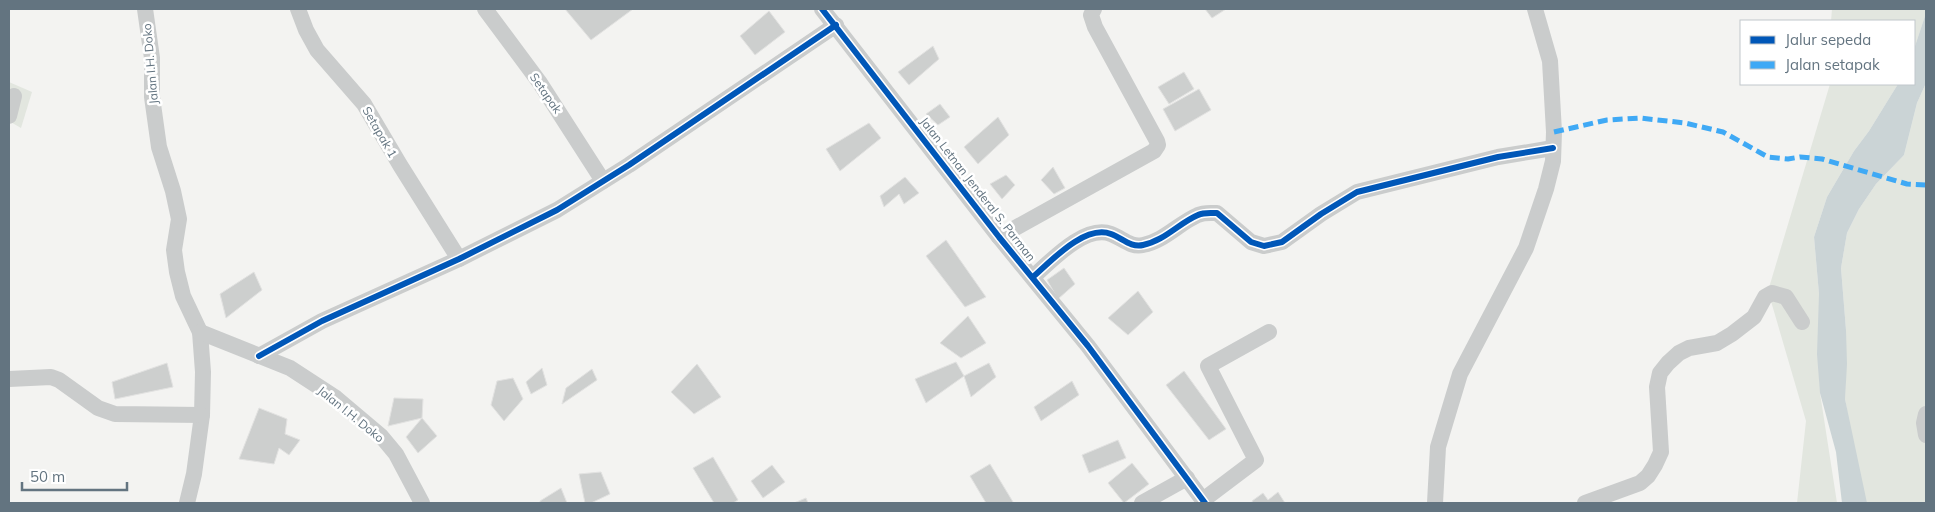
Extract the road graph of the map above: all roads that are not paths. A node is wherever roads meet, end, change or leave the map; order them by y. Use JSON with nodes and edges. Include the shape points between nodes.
{"nodes":[{"id":1,"x":145,"y":9,"type":"edge"},
{"id":2,"x":298,"y":9,"type":"edge"},
{"id":3,"x":485,"y":9,"type":"edge"},
{"id":4,"x":822,"y":9,"type":"edge"},
{"id":5,"x":1094,"y":9,"type":"edge"},
{"id":6,"x":1535,"y":9,"type":"edge"},
{"id":7,"x":836,"y":26,"type":"junction"},
{"id":8,"x":14,"y":96,"type":"dead end"},
{"id":9,"x":9,"y":116,"type":"edge"},
{"id":10,"x":1553,"y":148,"type":"junction"},
{"id":11,"x":603,"y":181,"type":"junction"},
{"id":12,"x":999,"y":237,"type":"junction"},
{"id":13,"x":459,"y":259,"type":"junction"},
{"id":14,"x":1033,"y":277,"type":"junction"},
{"id":15,"x":1802,"y":322,"type":"dead end"},
{"id":16,"x":200,"y":332,"type":"junction"},
{"id":17,"x":1269,"y":332,"type":"dead end"},
{"id":18,"x":259,"y":356,"type":"junction"},
{"id":19,"x":9,"y":379,"type":"edge"},
{"id":20,"x":1926,"y":414,"type":"edge"},
{"id":21,"x":202,"y":415,"type":"junction"},
{"id":22,"x":1926,"y":435,"type":"edge"},
{"id":23,"x":1187,"y":478,"type":"junction"},
{"id":24,"x":1204,"y":502,"type":"edge"},
{"id":25,"x":187,"y":503,"type":"edge"},
{"id":26,"x":422,"y":503,"type":"edge"},
{"id":27,"x":1142,"y":503,"type":"edge"},
{"id":28,"x":1435,"y":503,"type":"edge"},
{"id":29,"x":1585,"y":503,"type":"edge"}],
"edges":[{"from":1,"to":16,"type":"street","name":"Jalan I.H. Doko","via":[[159,147],[179,219],[174,250],[177,272],[183,296]]},
{"from":2,"to":13,"type":"street","name":"Setapak 1","via":[[317,50],[364,104]]},
{"from":3,"to":11,"type":"street","name":"Setapak","via":[[540,83]]},
{"from":4,"to":7,"type":"street","name":"Jalan Letnan Jenderal S. Parman"},
{"from":5,"to":12,"type":"street","via":[[1094,27],[1158,145],[1154,151]]},
{"from":6,"to":10,"type":"street","via":[[1550,61]]},
{"from":7,"to":11,"type":"street"},
{"from":7,"to":12,"type":"street","name":"Jalan Letnan Jenderal S. Parman"},
{"from":8,"to":9,"type":"street"},
{"from":10,"to":14,"type":"street","via":[[1498,157],[1357,192],[1282,242],[1264,246],[1251,242],[1217,213],[1198,215],[1162,238],[1142,246],[1127,243],[1110,233],[1095,233],[1072,243]]},
{"from":10,"to":28,"type":"street","via":[[1546,189],[1526,248],[1460,374],[1438,447]]},
{"from":11,"to":13,"type":"street","via":[[557,210]]},
{"from":12,"to":14,"type":"street","name":"Jalan Letnan Jenderal S. Parman"},
{"from":13,"to":18,"type":"street","via":[[322,321]]},
{"from":14,"to":23,"type":"street","name":"Jalan Letnan Jenderal S. Parman"},
{"from":15,"to":29,"type":"street","via":[[1786,297],[1772,294],[1765,297],[1754,317],[1732,334],[1717,343],[1679,353],[1660,373],[1657,387],[1661,452],[1656,465],[1640,483]]},
{"from":16,"to":18,"type":"street","name":"Jalan I.H. Doko"},
{"from":16,"to":21,"type":"street"},
{"from":17,"to":24,"type":"street","via":[[1208,366],[1256,460]]},
{"from":18,"to":26,"type":"street","name":"Jalan I.H. Doko","via":[[290,368],[336,398],[381,436],[396,454]]},
{"from":19,"to":21,"type":"street","via":[[51,377],[98,408],[114,414]]},
{"from":20,"to":22,"type":"street"},
{"from":21,"to":25,"type":"street"},
{"from":23,"to":24,"type":"street","name":"Jalan Letnan Jenderal S. Parman"},
{"from":23,"to":27,"type":"street"}]}
